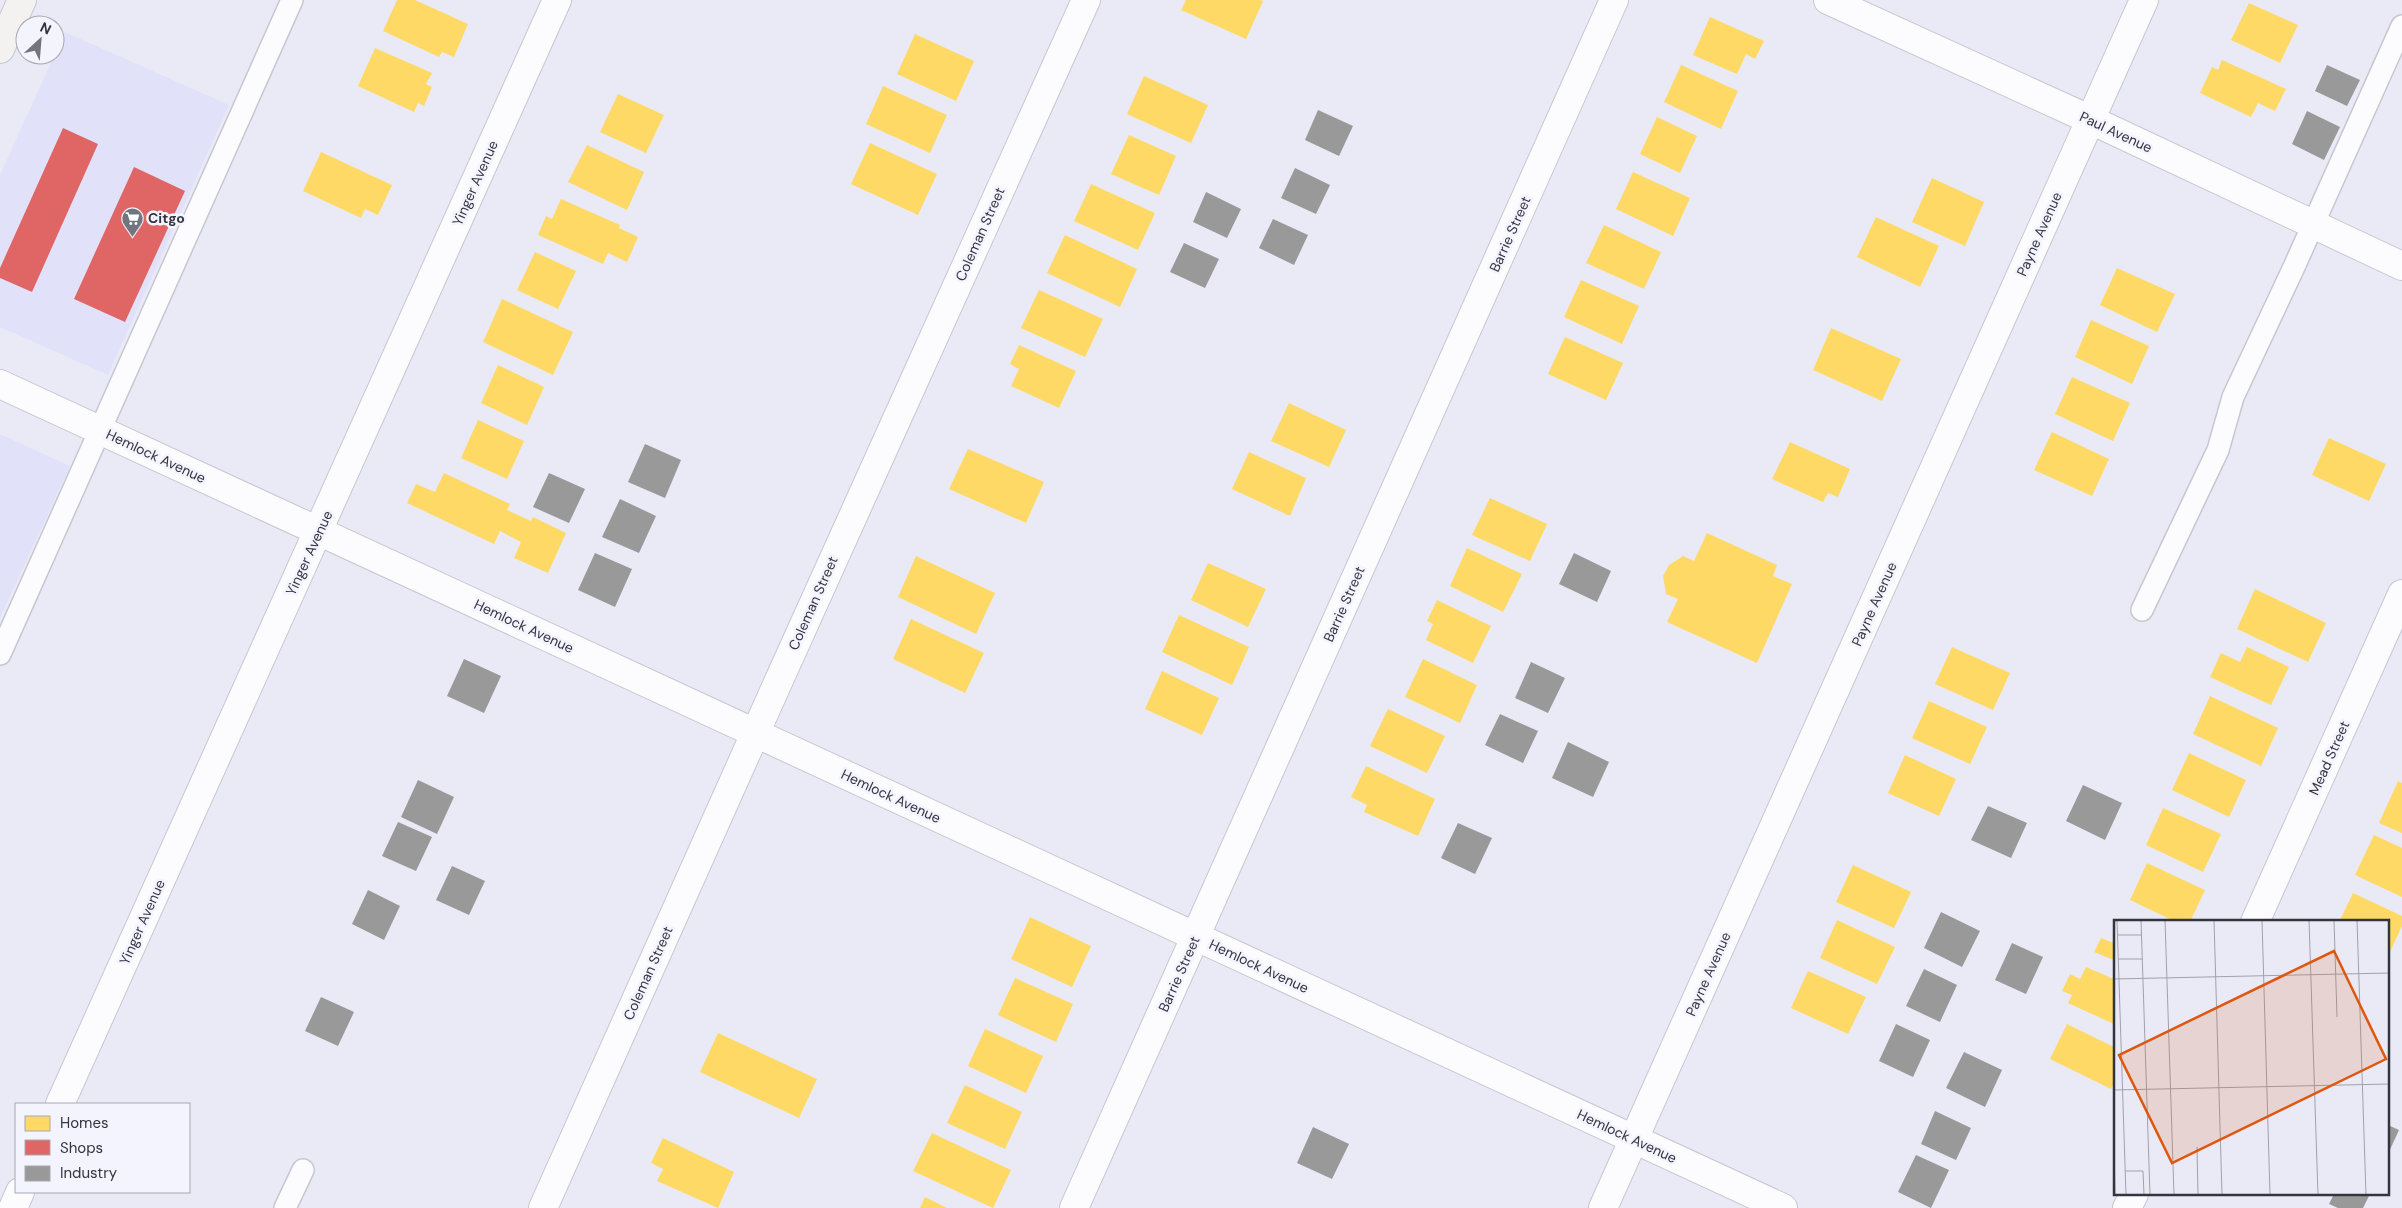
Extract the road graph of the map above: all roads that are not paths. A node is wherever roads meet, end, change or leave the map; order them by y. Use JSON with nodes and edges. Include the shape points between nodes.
{"nodes":[{"id":1,"x":22,"y":0,"type":"edge"},
{"id":2,"x":292,"y":0,"type":"edge"},
{"id":3,"x":557,"y":0,"type":"edge"},
{"id":4,"x":1086,"y":0,"type":"edge"},
{"id":5,"x":1614,"y":0,"type":"edge"},
{"id":6,"x":1828,"y":0,"type":"edge"},
{"id":7,"x":2144,"y":0,"type":"edge"},
{"id":8,"x":2402,"y":26,"type":"edge"},
{"id":9,"x":0,"y":49,"type":"edge"},
{"id":10,"x":2091,"y":120,"type":"junction"},
{"id":11,"x":2313,"y":225,"type":"junction"},
{"id":12,"x":2402,"y":266,"type":"edge"},
{"id":13,"x":0,"y":384,"type":"edge"},
{"id":14,"x":100,"y":430,"type":"junction"},
{"id":15,"x":319,"y":531,"type":"junction"},
{"id":16,"x":2402,"y":594,"type":"edge"},
{"id":17,"x":2142,"y":610,"type":"dead end"},
{"id":18,"x":0,"y":654,"type":"edge"},
{"id":19,"x":755,"y":733,"type":"junction"},
{"id":20,"x":2257,"y":920,"type":"edge"},
{"id":21,"x":1195,"y":937,"type":"junction"},
{"id":22,"x":60,"y":1103,"type":"edge"},
{"id":23,"x":1634,"y":1140,"type":"junction"},
{"id":24,"x":303,"y":1170,"type":"dead end"},
{"id":25,"x":20,"y":1193,"type":"edge"},
{"id":26,"x":2133,"y":1196,"type":"edge"},
{"id":27,"x":13,"y":1208,"type":"edge"},
{"id":28,"x":285,"y":1208,"type":"edge"},
{"id":29,"x":543,"y":1208,"type":"edge"},
{"id":30,"x":1074,"y":1208,"type":"edge"},
{"id":31,"x":1603,"y":1208,"type":"edge"},
{"id":32,"x":1783,"y":1208,"type":"edge"},
{"id":33,"x":2127,"y":1208,"type":"edge"}],
"edges":[{"from":1,"to":9,"type":"main road"},
{"from":2,"to":14,"type":"lane"},
{"from":3,"to":15,"type":"street","name":"Yinger Avenue"},
{"from":4,"to":19,"type":"street","name":"Coleman Street"},
{"from":5,"to":21,"type":"street","name":"Barrie Street"},
{"from":6,"to":10,"type":"street","name":"Paul Avenue"},
{"from":7,"to":10,"type":"street","name":"Payne Avenue"},
{"from":8,"to":11,"type":"lane"},
{"from":10,"to":11,"type":"street","name":"Paul Avenue"},
{"from":10,"to":23,"type":"street","name":"Payne Avenue"},
{"from":11,"to":12,"type":"street","name":"Paul Avenue"},
{"from":11,"to":17,"type":"lane","via":[[2233,397],[2218,450]]},
{"from":13,"to":14,"type":"street","name":"Hemlock Avenue"},
{"from":14,"to":15,"type":"street","name":"Hemlock Avenue"},
{"from":14,"to":18,"type":"lane"},
{"from":15,"to":19,"type":"street","name":"Hemlock Avenue"},
{"from":15,"to":22,"type":"street","name":"Yinger Avenue"},
{"from":16,"to":20,"type":"street","name":"Mead Street"},
{"from":19,"to":21,"type":"street","name":"Hemlock Avenue"},
{"from":19,"to":29,"type":"street","name":"Coleman Street"},
{"from":21,"to":23,"type":"street","name":"Hemlock Avenue"},
{"from":21,"to":30,"type":"street","name":"Barrie Street"},
{"from":23,"to":31,"type":"street","name":"Payne Avenue"},
{"from":23,"to":32,"type":"street","name":"Hemlock Avenue"},
{"from":24,"to":28,"type":"lane"},
{"from":25,"to":27,"type":"street"},
{"from":26,"to":33,"type":"street"}]}
